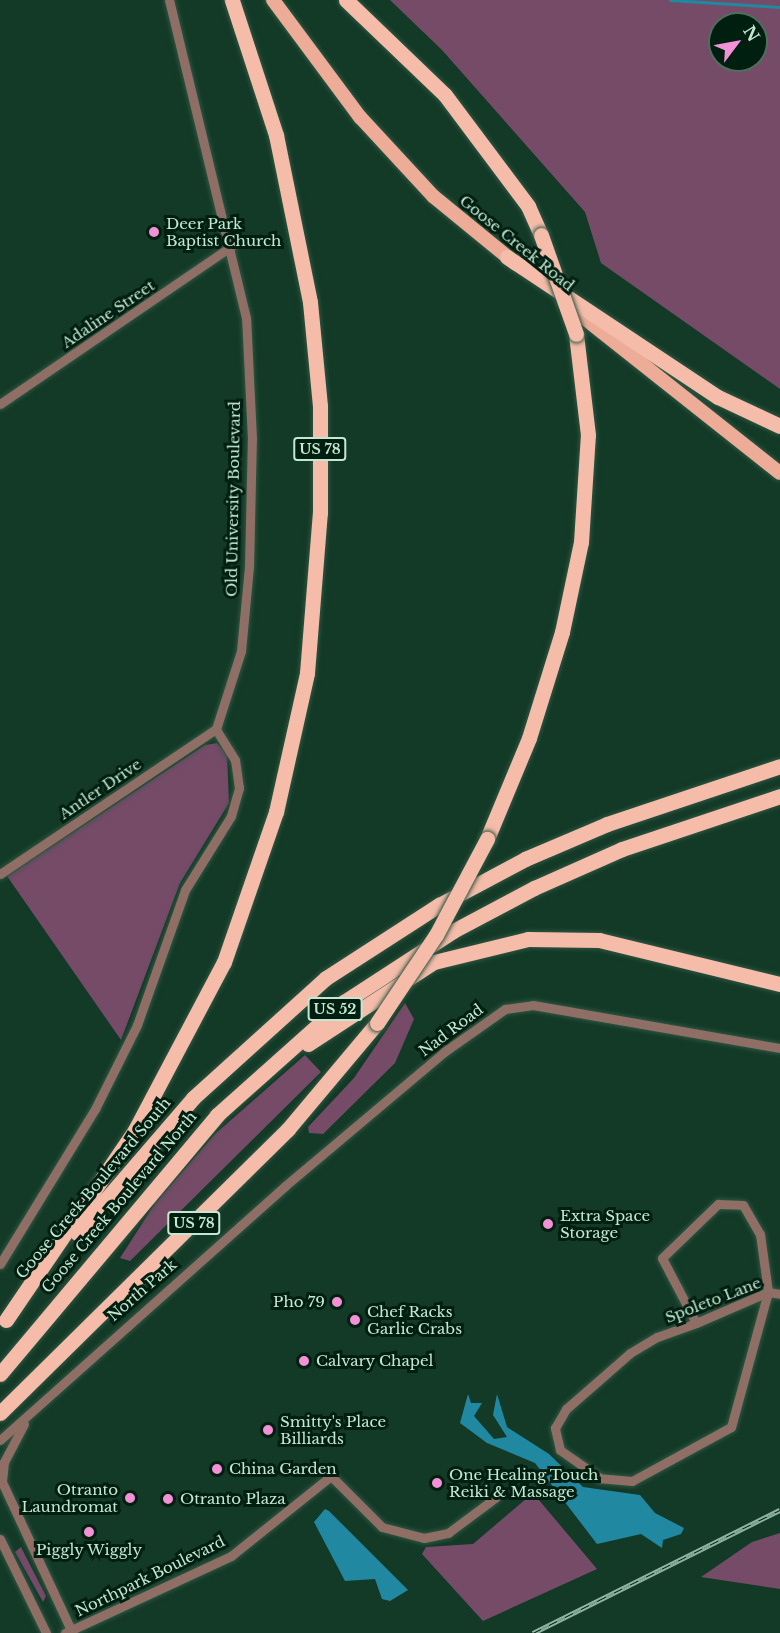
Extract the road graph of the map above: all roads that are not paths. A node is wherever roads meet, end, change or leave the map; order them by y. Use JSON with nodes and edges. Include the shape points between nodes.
{"nodes":[{"id":1,"x":169,"y":0,"type":"edge"},
{"id":2,"x":232,"y":0,"type":"edge"},
{"id":3,"x":273,"y":0,"type":"edge"},
{"id":4,"x":346,"y":0,"type":"edge"},
{"id":5,"x":232,"y":246,"type":"junction"},
{"id":6,"x":507,"y":257,"type":"junction"},
{"id":7,"x":0,"y":404,"type":"edge"},
{"id":8,"x":780,"y":426,"type":"edge"},
{"id":9,"x":780,"y":473,"type":"edge"},
{"id":10,"x":216,"y":729,"type":"junction"},
{"id":11,"x":780,"y":766,"type":"edge"},
{"id":12,"x":780,"y":796,"type":"edge"},
{"id":13,"x":1,"y":871,"type":"edge"},
{"id":14,"x":780,"y":984,"type":"edge"},
{"id":15,"x":780,"y":1048,"type":"edge"},
{"id":16,"x":227,"y":1106,"type":"junction"},
{"id":17,"x":285,"y":1186,"type":"joint"},
{"id":18,"x":0,"y":1264,"type":"edge"},
{"id":19,"x":768,"y":1292,"type":"junction"},
{"id":20,"x":780,"y":1294,"type":"edge"},
{"id":21,"x":696,"y":1323,"type":"junction"},
{"id":22,"x":3,"y":1324,"type":"edge"},
{"id":23,"x":0,"y":1374,"type":"edge"},
{"id":24,"x":0,"y":1413,"type":"edge"},
{"id":25,"x":25,"y":1422,"type":"junction"},
{"id":26,"x":0,"y":1440,"type":"edge"},
{"id":27,"x":495,"y":1498,"type":"dead end"},
{"id":28,"x":0,"y":1539,"type":"edge"},
{"id":29,"x":68,"y":1632,"type":"edge"},
{"id":30,"x":46,"y":1633,"type":"edge"}],
"edges":[{"from":1,"to":5,"type":"street","name":"Old University Boulevard"},
{"from":2,"to":22,"type":"highway","number":"US 78","via":[[276,135],[310,302],[320,406],[320,513],[307,673],[276,812],[224,962],[135,1130]]},
{"from":3,"to":6,"type":"main road","name":"Goose Creek Road","via":[[360,117],[433,196]]},
{"from":4,"to":24,"type":"highway","number":"US 78","bridge":true,"via":[[445,95],[528,206],[576,334],[588,435],[581,542],[562,632],[529,738],[487,839],[436,935],[377,1023],[288,1129]]},
{"from":5,"to":7,"type":"street","name":"Adaline Street"},
{"from":5,"to":10,"type":"street","name":"Old University Boulevard","via":[[246,318],[252,439],[249,567],[241,651]]},
{"from":6,"to":8,"type":"highway","via":[[718,397]]},
{"from":6,"to":9,"type":"main road","name":"Goose Creek Road"},
{"from":10,"to":13,"type":"street","name":"Antler Drive"},
{"from":10,"to":18,"type":"street","via":[[235,760],[239,788],[231,816],[185,890],[137,1025],[95,1109]]},
{"from":11,"to":22,"type":"highway","name":"Goose Creek Boulevard South","number":"US 52","via":[[607,824],[525,859],[439,905],[326,978],[193,1098]]},
{"from":12,"to":16,"type":"highway","name":"Goose Creek Boulevard North","number":"US 52","via":[[622,849],[453,931],[344,1002]]},
{"from":14,"to":16,"type":"highway","via":[[599,940],[528,939],[462,952],[392,985]]},
{"from":15,"to":17,"type":"street","name":"Nad Road","via":[[533,1005],[505,1009],[444,1052]]},
{"from":16,"to":23,"type":"highway","name":"Goose Creek Boulevard North","number":"US 52","via":[[163,1175]]},
{"from":17,"to":25,"type":"street","name":"North Park","via":[[118,1330]]},
{"from":19,"to":20,"type":"street","name":"Spoleto Lane"},
{"from":19,"to":21,"type":"street","name":"Spoleto Lane"},
{"from":19,"to":21,"type":"street","via":[[760,1234],[752,1213],[732,1201],[718,1203],[662,1258]]},
{"from":19,"to":21,"type":"street","name":"Spoleto Lane","via":[[731,1427],[632,1481],[600,1478],[560,1450],[555,1428],[595,1382],[657,1337]]},
{"from":25,"to":26,"type":"street","name":"North Park"},
{"from":25,"to":29,"type":"street","name":"North Park","via":[[4,1462],[2,1482]]},
{"from":27,"to":29,"type":"street","name":"Northpark Boulevard","via":[[448,1533],[424,1538],[382,1527],[330,1476],[231,1556]]},
{"from":28,"to":30,"type":"street"}]}
